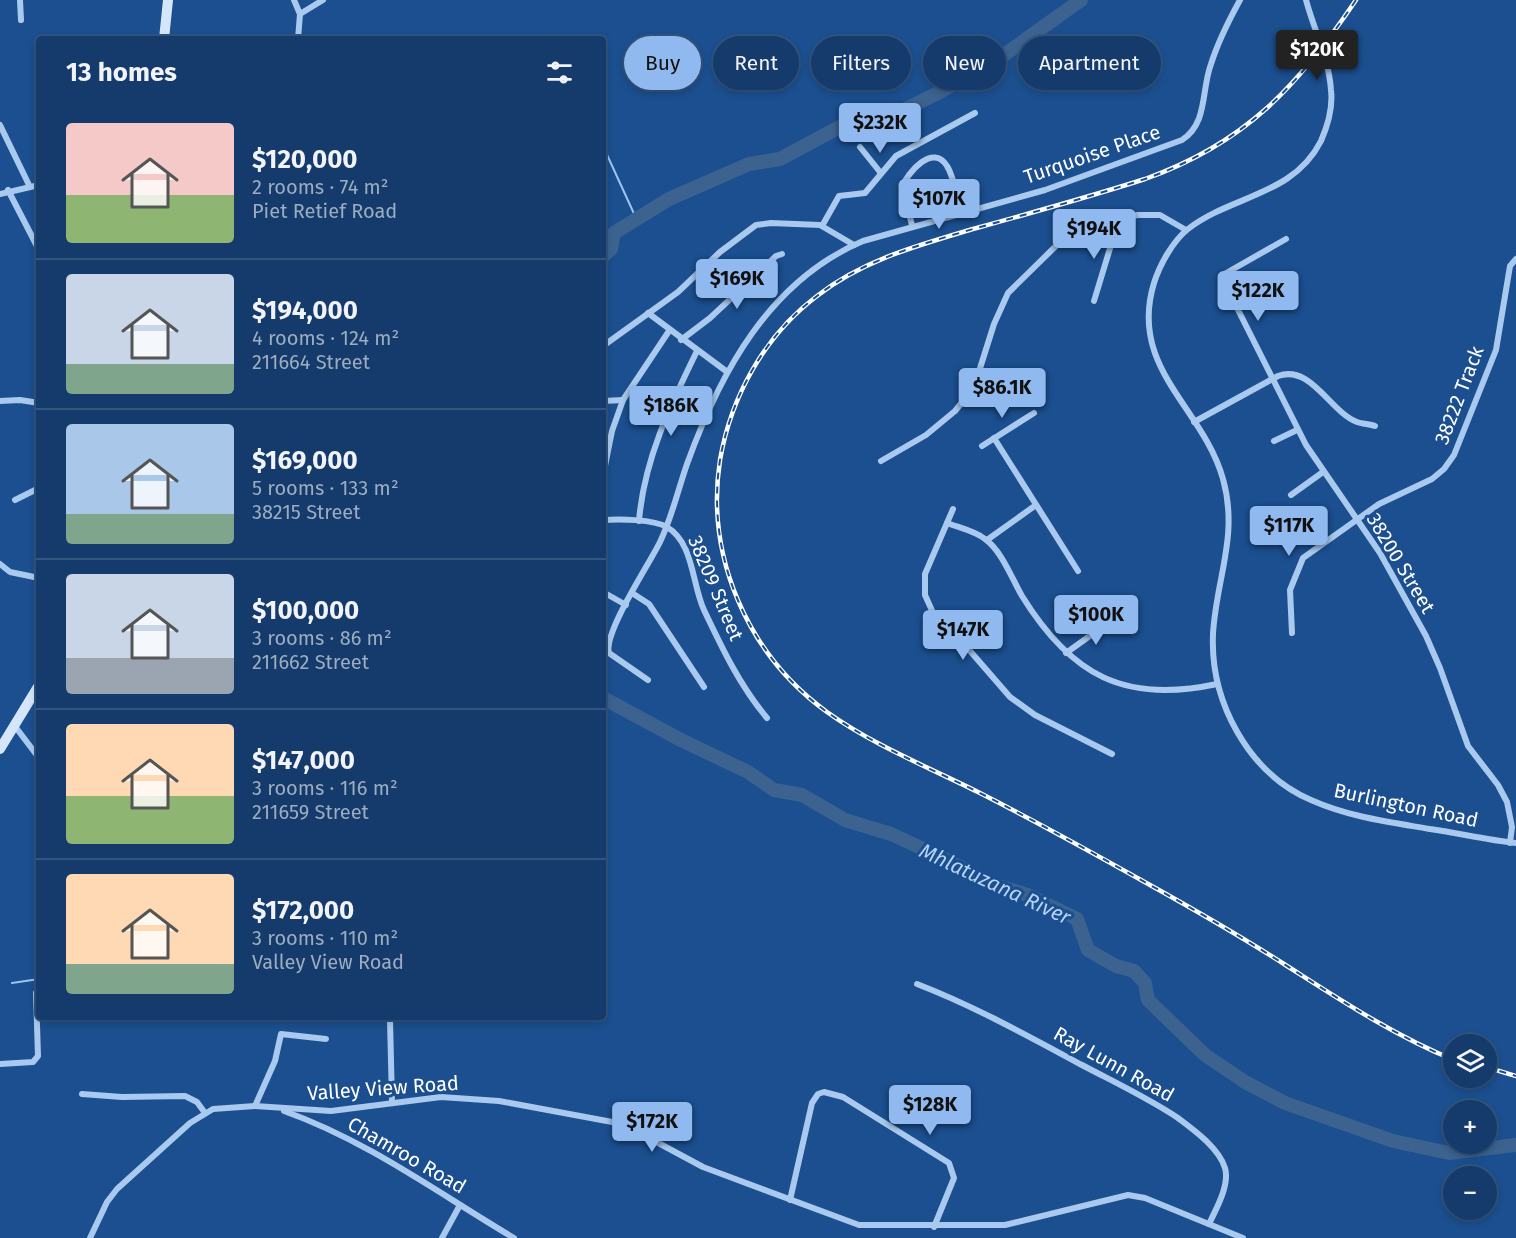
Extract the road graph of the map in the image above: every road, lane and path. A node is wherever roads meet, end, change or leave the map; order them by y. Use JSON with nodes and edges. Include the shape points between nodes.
{"nodes":[{"id":1,"x":20,"y":0,"type":"edge"},
{"id":2,"x":168,"y":0,"type":"edge"},
{"id":3,"x":294,"y":0,"type":"edge"},
{"id":4,"x":323,"y":0,"type":"edge"},
{"id":5,"x":1240,"y":0,"type":"edge"},
{"id":6,"x":1306,"y":0,"type":"edge"},
{"id":7,"x":300,"y":14,"type":"junction"},
{"id":8,"x":21,"y":20,"type":"dead end"},
{"id":9,"x":164,"y":36,"type":"edge"},
{"id":10,"x":298,"y":36,"type":"edge"},
{"id":11,"x":975,"y":113,"type":"dead end"},
{"id":12,"x":0,"y":125,"type":"edge"},
{"id":13,"x":860,"y":147,"type":"dead end"},
{"id":14,"x":880,"y":172,"type":"junction"},
{"id":15,"x":36,"y":184,"type":"edge"},
{"id":16,"x":29,"y":185,"type":"junction"},
{"id":17,"x":8,"y":190,"type":"junction"},
{"id":18,"x":0,"y":194,"type":"edge"},
{"id":19,"x":960,"y":212,"type":"junction"},
{"id":20,"x":1111,"y":220,"type":"junction"},
{"id":21,"x":912,"y":225,"type":"junction"},
{"id":22,"x":822,"y":226,"type":"junction"},
{"id":23,"x":1186,"y":230,"type":"junction"},
{"id":24,"x":1286,"y":239,"type":"dead end"},
{"id":25,"x":36,"y":244,"type":"edge"},
{"id":26,"x":854,"y":245,"type":"junction"},
{"id":27,"x":782,"y":254,"type":"dead end"},
{"id":28,"x":1516,"y":259,"type":"edge"},
{"id":29,"x":1094,"y":302,"type":"dead end"},
{"id":30,"x":648,"y":313,"type":"junction"},
{"id":31,"x":669,"y":331,"type":"junction"},
{"id":32,"x":681,"y":340,"type":"junction"},
{"id":33,"x":606,"y":344,"type":"edge"},
{"id":34,"x":697,"y":351,"type":"junction"},
{"id":35,"x":726,"y":371,"type":"junction"},
{"id":36,"x":1273,"y":379,"type":"junction"},
{"id":37,"x":623,"y":400,"type":"junction"},
{"id":38,"x":0,"y":401,"type":"edge"},
{"id":39,"x":606,"y":401,"type":"edge"},
{"id":40,"x":36,"y":403,"type":"edge"},
{"id":41,"x":1034,"y":414,"type":"dead end"},
{"id":42,"x":1194,"y":422,"type":"junction"},
{"id":43,"x":1376,"y":426,"type":"dead end"},
{"id":44,"x":1297,"y":430,"type":"junction"},
{"id":45,"x":994,"y":438,"type":"junction"},
{"id":46,"x":1274,"y":441,"type":"dead end"},
{"id":47,"x":982,"y":446,"type":"dead end"},
{"id":48,"x":606,"y":461,"type":"edge"},
{"id":49,"x":881,"y":461,"type":"dead end"},
{"id":50,"x":1323,"y":472,"type":"junction"},
{"id":51,"x":36,"y":490,"type":"edge"},
{"id":52,"x":1291,"y":495,"type":"dead end"},
{"id":53,"x":15,"y":500,"type":"dead end"},
{"id":54,"x":1036,"y":505,"type":"junction"},
{"id":55,"x":953,"y":509,"type":"dead end"},
{"id":56,"x":606,"y":519,"type":"edge"},
{"id":57,"x":1356,"y":519,"type":"junction"},
{"id":58,"x":639,"y":521,"type":"junction"},
{"id":59,"x":947,"y":523,"type":"junction"},
{"id":60,"x":667,"y":527,"type":"junction"},
{"id":61,"x":987,"y":540,"type":"junction"},
{"id":62,"x":0,"y":564,"type":"edge"},
{"id":63,"x":1078,"y":572,"type":"dead end"},
{"id":64,"x":36,"y":577,"type":"edge"},
{"id":65,"x":632,"y":593,"type":"junction"},
{"id":66,"x":606,"y":594,"type":"edge"},
{"id":67,"x":626,"y":605,"type":"junction"},
{"id":68,"x":1112,"y":620,"type":"dead end"},
{"id":69,"x":606,"y":632,"type":"edge"},
{"id":70,"x":1292,"y":633,"type":"dead end"},
{"id":71,"x":611,"y":634,"type":"junction"},
{"id":72,"x":1066,"y":653,"type":"junction"},
{"id":73,"x":648,"y":680,"type":"dead end"},
{"id":74,"x":1217,"y":684,"type":"junction"},
{"id":75,"x":704,"y":687,"type":"dead end"},
{"id":76,"x":36,"y":690,"type":"edge"},
{"id":77,"x":767,"y":718,"type":"dead end"},
{"id":78,"x":14,"y":725,"type":"junction"},
{"id":79,"x":0,"y":749,"type":"edge"},
{"id":80,"x":36,"y":754,"type":"edge"},
{"id":81,"x":1112,"y":754,"type":"dead end"},
{"id":82,"x":1513,"y":843,"type":"edge"},
{"id":83,"x":917,"y":984,"type":"dead end"},
{"id":84,"x":37,"y":1020,"type":"edge"},
{"id":85,"x":390,"y":1020,"type":"dead end"},
{"id":86,"x":326,"y":1039,"type":"dead end"},
{"id":87,"x":0,"y":1064,"type":"edge"},
{"id":88,"x":82,"y":1094,"type":"dead end"},
{"id":89,"x":392,"y":1102,"type":"junction"},
{"id":90,"x":255,"y":1106,"type":"junction"},
{"id":91,"x":279,"y":1109,"type":"junction"},
{"id":92,"x":205,"y":1113,"type":"junction"},
{"id":93,"x":790,"y":1200,"type":"junction"},
{"id":94,"x":460,"y":1205,"type":"junction"},
{"id":95,"x":1209,"y":1224,"type":"junction"},
{"id":96,"x":934,"y":1227,"type":"junction"},
{"id":97,"x":90,"y":1238,"type":"edge"},
{"id":98,"x":442,"y":1238,"type":"edge"},
{"id":99,"x":514,"y":1238,"type":"edge"},
{"id":100,"x":1243,"y":1238,"type":"edge"}],
"edges":[{"from":1,"to":8,"type":"street"},
{"from":2,"to":9,"type":"main road"},
{"from":3,"to":7,"type":"street"},
{"from":4,"to":7,"type":"street"},
{"from":5,"to":19,"type":"street","name":"Turquoise Place","via":[[1211,63],[1200,119],[1191,135],[1062,184]]},
{"from":6,"to":23,"type":"street","name":"Burlington Road","via":[[1331,91],[1328,123],[1318,147],[1306,164],[1281,184]]},
{"from":7,"to":10,"type":"street"},
{"from":11,"to":14,"type":"street","via":[[896,156]]},
{"from":12,"to":16,"type":"street"},
{"from":13,"to":14,"type":"street"},
{"from":14,"to":22,"type":"street","via":[[865,193],[839,196]]},
{"from":15,"to":16,"type":"street"},
{"from":16,"to":17,"type":"street"},
{"from":17,"to":18,"type":"street"},
{"from":17,"to":25,"type":"street"},
{"from":19,"to":21,"type":"street","name":"Turquoise Place"},
{"from":19,"to":21,"type":"street","via":[[948,167],[940,159],[932,158],[916,165],[903,187]]},
{"from":20,"to":23,"type":"street","via":[[1160,215]]},
{"from":20,"to":29,"type":"street","via":[[1111,245]]},
{"from":20,"to":49,"type":"street","via":[[1077,230],[1012,287],[968,395],[934,429]]},
{"from":21,"to":26,"type":"street","name":"Turquoise Place"},
{"from":22,"to":26,"type":"street"},
{"from":22,"to":30,"type":"street","via":[[756,225]]},
{"from":23,"to":42,"type":"street","name":"Burlington Road","via":[[1160,268],[1149,320],[1156,360]]},
{"from":24,"to":36,"type":"street","name":"38200 Street","via":[[1221,276]]},
{"from":26,"to":35,"type":"street","name":"Turquoise Place","via":[[809,273],[775,305]]},
{"from":27,"to":32,"type":"street"},
{"from":28,"to":57,"type":"street","name":"38222 Track","via":[[1510,266],[1496,350],[1454,455],[1432,479]]},
{"from":30,"to":31,"type":"street"},
{"from":30,"to":33,"type":"street"},
{"from":31,"to":32,"type":"street"},
{"from":31,"to":37,"type":"street"},
{"from":32,"to":34,"type":"street"},
{"from":34,"to":35,"type":"street"},
{"from":34,"to":58,"type":"street","via":[[653,448]]},
{"from":35,"to":60,"type":"street","name":"Turquoise Place","via":[[688,462]]},
{"from":36,"to":42,"type":"street"},
{"from":36,"to":43,"type":"street","via":[[1290,373],[1304,378],[1350,417]]},
{"from":36,"to":44,"type":"street","name":"38200 Street"},
{"from":37,"to":39,"type":"street"},
{"from":37,"to":48,"type":"street"},
{"from":38,"to":40,"type":"street"},
{"from":41,"to":45,"type":"street"},
{"from":42,"to":74,"type":"street","name":"Burlington Road","via":[[1218,463],[1230,520],[1214,618]]},
{"from":44,"to":46,"type":"street"},
{"from":44,"to":50,"type":"street","name":"38200 Street"},
{"from":45,"to":47,"type":"street"},
{"from":45,"to":54,"type":"street"},
{"from":50,"to":52,"type":"street"},
{"from":50,"to":57,"type":"street","name":"38200 Street"},
{"from":51,"to":53,"type":"street"},
{"from":54,"to":61,"type":"street"},
{"from":54,"to":63,"type":"street"},
{"from":55,"to":59,"type":"street"},
{"from":56,"to":58,"type":"street","name":"38209 Street"},
{"from":57,"to":70,"type":"street","name":"38222 Track","via":[[1308,552],[1299,564],[1290,590]]},
{"from":57,"to":82,"type":"street","name":"38200 Street","via":[[1389,568],[1426,636],[1468,746],[1503,793]]},
{"from":58,"to":60,"type":"street","name":"38209 Street"},
{"from":59,"to":61,"type":"street"},
{"from":59,"to":81,"type":"street","via":[[925,574],[925,596],[934,615],[1010,697],[1035,715]]},
{"from":60,"to":65,"type":"street","name":"Turquoise Place"},
{"from":60,"to":77,"type":"street","name":"38209 Street","via":[[688,556],[698,596],[718,639],[750,697]]},
{"from":61,"to":72,"type":"street","via":[[1040,624]]},
{"from":62,"to":64,"type":"street","via":[[10,572]]},
{"from":65,"to":67,"type":"street","name":"Turquoise Place"},
{"from":65,"to":75,"type":"street","via":[[649,604]]},
{"from":66,"to":67,"type":"street"},
{"from":67,"to":71,"type":"street","name":"Turquoise Place"},
{"from":68,"to":72,"type":"street"},
{"from":69,"to":71,"type":"street"},
{"from":71,"to":73,"type":"street","via":[[609,653]]},
{"from":72,"to":74,"type":"street","via":[[1104,678],[1134,688],[1178,690]]},
{"from":74,"to":82,"type":"street","name":"Burlington Road","via":[[1246,746],[1271,774],[1307,799],[1379,820]]},
{"from":76,"to":78,"type":"main road"},
{"from":78,"to":79,"type":"main road"},
{"from":78,"to":80,"type":"street"},
{"from":83,"to":95,"type":"street","name":"Ray Lunn Road","via":[[1031,1037],[1158,1106],[1195,1131],[1220,1158],[1226,1172]]},
{"from":84,"to":87,"type":"street","via":[[38,1056],[33,1062]]},
{"from":85,"to":89,"type":"street"},
{"from":86,"to":90,"type":"street","via":[[282,1034]]},
{"from":88,"to":92,"type":"street","via":[[185,1096],[197,1102]]},
{"from":89,"to":91,"type":"street","name":"Valley View Road","via":[[331,1111]]},
{"from":89,"to":93,"type":"street","name":"Valley View Road","via":[[468,1098],[623,1124],[703,1167]]},
{"from":90,"to":91,"type":"street","name":"Valley View Road"},
{"from":90,"to":92,"type":"street","name":"Valley View Road","via":[[222,1106]]},
{"from":91,"to":94,"type":"street","name":"Chamroo Road","via":[[385,1157]]},
{"from":92,"to":97,"type":"street","name":"Valley View Road","via":[[117,1189]]},
{"from":93,"to":96,"type":"street","name":"Valley View Road","via":[[859,1226]]},
{"from":93,"to":96,"type":"street","via":[[812,1103],[824,1092],[843,1097],[949,1163],[954,1178]]},
{"from":94,"to":98,"type":"street"},
{"from":94,"to":99,"type":"street","name":"Chamroo Road"},
{"from":95,"to":96,"type":"street","name":"Valley View Road","via":[[1128,1195],[1005,1225]]},
{"from":95,"to":100,"type":"street","name":"Valley View Road"}]}
